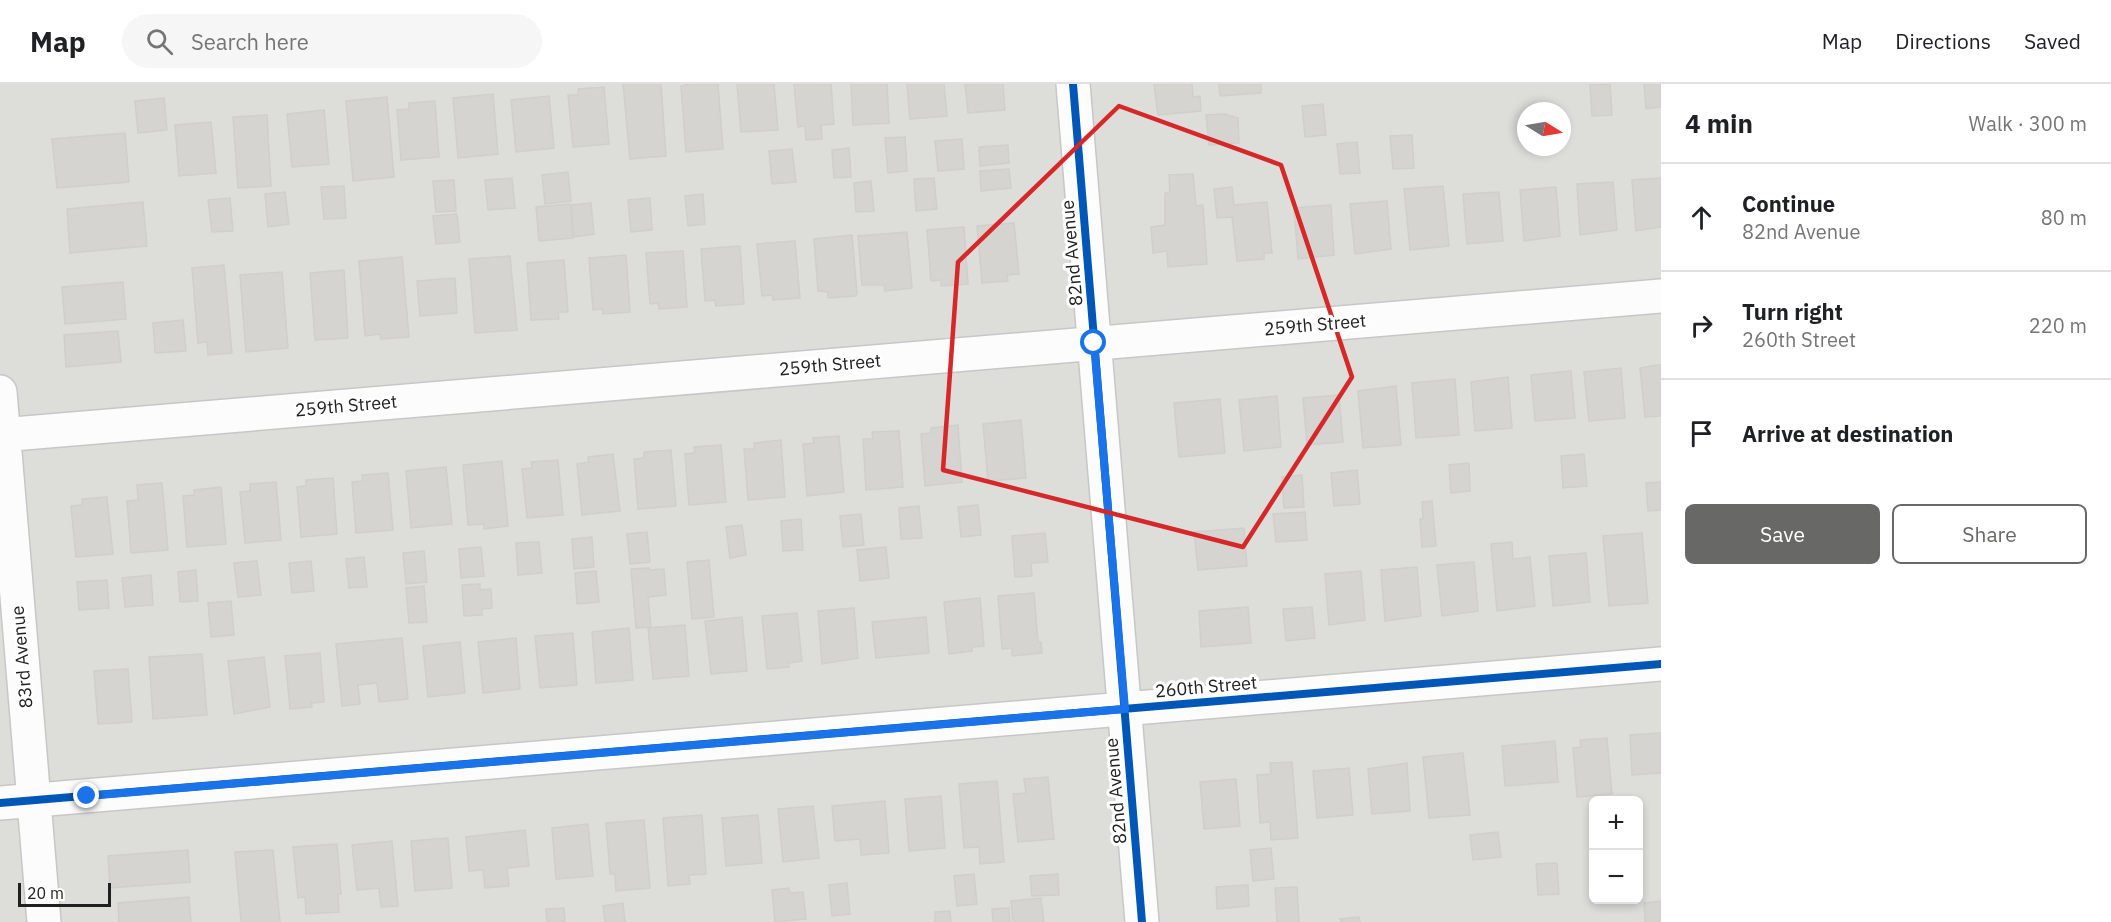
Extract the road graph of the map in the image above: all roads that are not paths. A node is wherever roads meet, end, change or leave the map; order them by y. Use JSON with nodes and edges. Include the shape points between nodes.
{"nodes":[{"id":1,"x":1073,"y":84,"type":"edge"},
{"id":2,"x":1661,"y":296,"type":"edge"},
{"id":3,"x":1094,"y":343,"type":"junction"},
{"id":4,"x":0,"y":392,"type":"edge"},
{"id":5,"x":2,"y":434,"type":"edge"},
{"id":6,"x":1661,"y":664,"type":"edge"},
{"id":7,"x":1125,"y":709,"type":"junction"},
{"id":8,"x":34,"y":800,"type":"junction"},
{"id":9,"x":0,"y":803,"type":"edge"},
{"id":10,"x":44,"y":922,"type":"edge"},
{"id":11,"x":1142,"y":922,"type":"edge"}],
"edges":[{"from":1,"to":3,"type":"street","name":"82nd Avenue"},
{"from":2,"to":3,"type":"street","name":"259th Street"},
{"from":3,"to":5,"type":"street","name":"259th Street"},
{"from":3,"to":7,"type":"street","name":"82nd Avenue"},
{"from":4,"to":5,"type":"street","name":"83rd Avenue"},
{"from":5,"to":8,"type":"street","name":"83rd Avenue"},
{"from":6,"to":7,"type":"street","name":"260th Street"},
{"from":7,"to":8,"type":"street","name":"260th Street"},
{"from":7,"to":11,"type":"street","name":"82nd Avenue"},
{"from":8,"to":9,"type":"street","name":"260th Street"},
{"from":8,"to":10,"type":"street","name":"83rd Avenue"}]}
